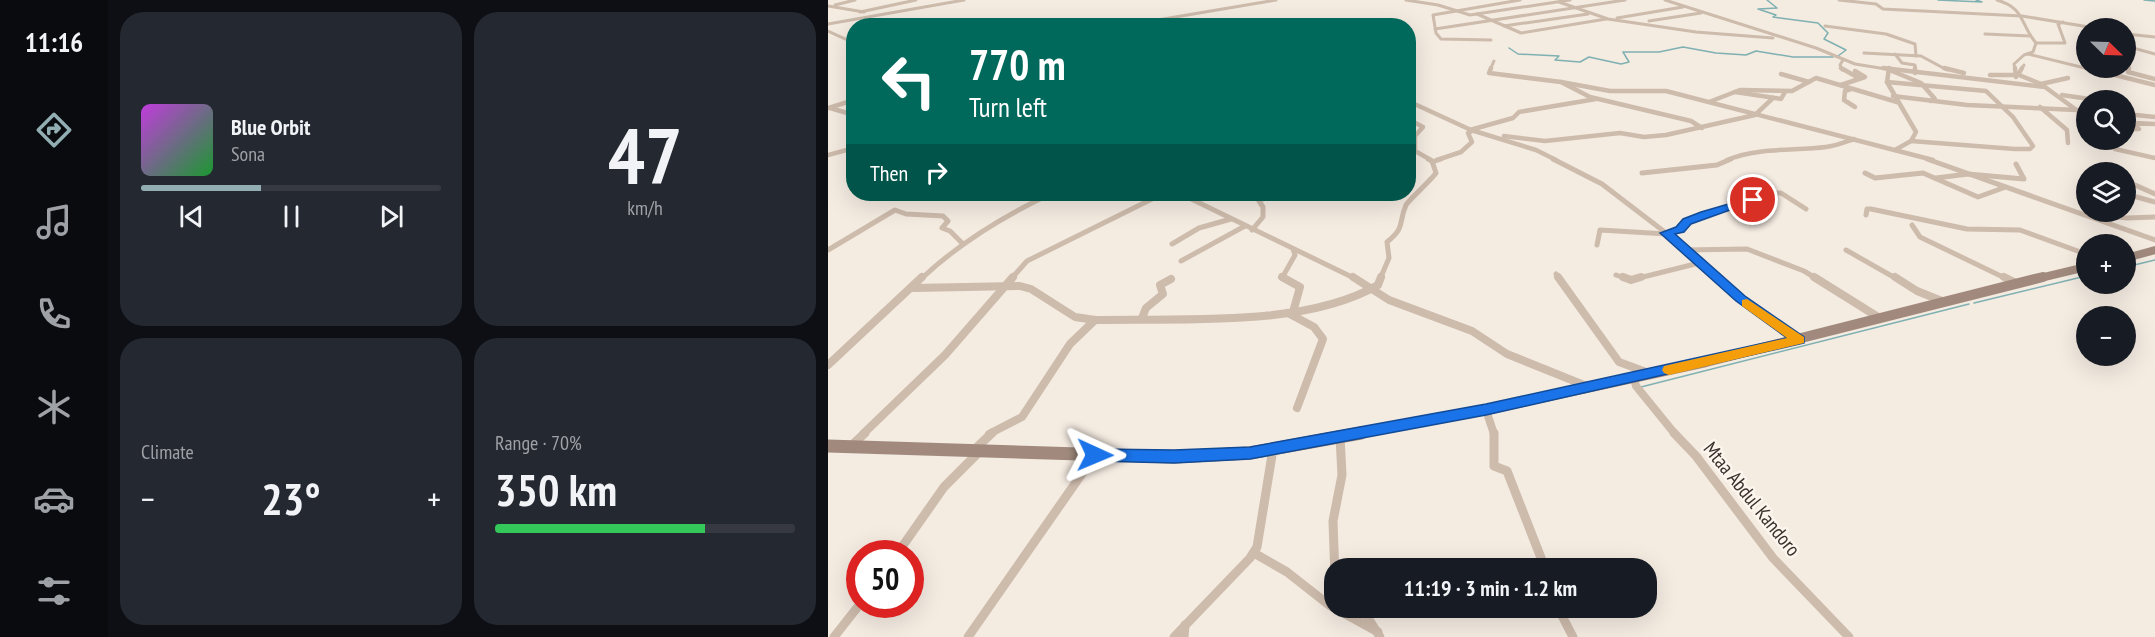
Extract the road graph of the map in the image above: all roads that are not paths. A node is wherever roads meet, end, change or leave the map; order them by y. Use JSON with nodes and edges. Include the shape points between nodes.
{"nodes":[{"id":1,"x":855,"y":0,"type":"edge"},
{"id":2,"x":915,"y":0,"type":"edge"},
{"id":3,"x":963,"y":0,"type":"edge"},
{"id":4,"x":1276,"y":0,"type":"edge"},
{"id":5,"x":1406,"y":0,"type":"edge"},
{"id":6,"x":1520,"y":0,"type":"edge"},
{"id":7,"x":1555,"y":0,"type":"edge"},
{"id":8,"x":1570,"y":0,"type":"edge"},
{"id":9,"x":1625,"y":0,"type":"edge"},
{"id":10,"x":1667,"y":0,"type":"edge"},
{"id":11,"x":1839,"y":0,"type":"edge"},
{"id":12,"x":1997,"y":0,"type":"edge"},
{"id":13,"x":1560,"y":1,"type":"edge"},
{"id":14,"x":830,"y":6,"type":"edge"},
{"id":15,"x":1685,"y":6,"type":"junction"},
{"id":16,"x":1575,"y":7,"type":"junction"},
{"id":17,"x":1455,"y":10,"type":"junction"},
{"id":18,"x":860,"y":12,"type":"junction"},
{"id":19,"x":1703,"y":12,"type":"junction"},
{"id":20,"x":1590,"y":13,"type":"junction"},
{"id":21,"x":1477,"y":14,"type":"junction"},
{"id":22,"x":874,"y":15,"type":"junction"},
{"id":23,"x":2022,"y":16,"type":"junction"},
{"id":24,"x":859,"y":18,"type":"edge"},
{"id":25,"x":1169,"y":18,"type":"edge"},
{"id":26,"x":1608,"y":19,"type":"junction"},
{"id":27,"x":846,"y":20,"type":"edge"},
{"id":28,"x":1489,"y":21,"type":"junction"},
{"id":29,"x":2063,"y":22,"type":"junction"},
{"id":30,"x":1641,"y":23,"type":"junction"},
{"id":31,"x":828,"y":24,"type":"edge"},
{"id":32,"x":2076,"y":24,"type":"edge"},
{"id":33,"x":1502,"y":26,"type":"junction"},
{"id":34,"x":1825,"y":26,"type":"dead end"},
{"id":35,"x":1435,"y":29,"type":"junction"},
{"id":36,"x":1762,"y":31,"type":"junction"},
{"id":37,"x":828,"y":32,"type":"edge"},
{"id":38,"x":1748,"y":34,"type":"dead end"},
{"id":39,"x":1985,"y":34,"type":"dead end"},
{"id":40,"x":2136,"y":35,"type":"edge"},
{"id":41,"x":2030,"y":36,"type":"junction"},
{"id":42,"x":839,"y":37,"type":"junction"},
{"id":43,"x":2155,"y":37,"type":"edge"},
{"id":44,"x":1781,"y":38,"type":"junction"},
{"id":45,"x":828,"y":39,"type":"edge"},
{"id":46,"x":846,"y":40,"type":"edge"},
{"id":47,"x":1491,"y":40,"type":"dead end"},
{"id":48,"x":2036,"y":43,"type":"junction"},
{"id":49,"x":2136,"y":47,"type":"edge"},
{"id":50,"x":1864,"y":53,"type":"dead end"},
{"id":51,"x":1894,"y":54,"type":"junction"},
{"id":52,"x":2028,"y":54,"type":"junction"},
{"id":53,"x":2155,"y":54,"type":"edge"},
{"id":54,"x":1916,"y":56,"type":"junction"},
{"id":55,"x":1843,"y":60,"type":"junction"},
{"id":56,"x":1494,"y":61,"type":"dead end"},
{"id":57,"x":2024,"y":65,"type":"dead end"},
{"id":58,"x":2076,"y":66,"type":"edge"},
{"id":59,"x":1888,"y":69,"type":"junction"},
{"id":60,"x":1855,"y":71,"type":"dead end"},
{"id":61,"x":1915,"y":73,"type":"junction"},
{"id":62,"x":1781,"y":74,"type":"dead end"},
{"id":63,"x":2018,"y":75,"type":"junction"},
{"id":64,"x":2136,"y":75,"type":"edge"},
{"id":65,"x":2139,"y":76,"type":"joint"},
{"id":66,"x":2155,"y":77,"type":"edge"},
{"id":67,"x":1859,"y":78,"type":"junction"},
{"id":68,"x":2068,"y":78,"type":"dead end"},
{"id":69,"x":2124,"y":78,"type":"edge"},
{"id":70,"x":2128,"y":79,"type":"joint"},
{"id":71,"x":1561,"y":82,"type":"junction"},
{"id":72,"x":1809,"y":82,"type":"junction"},
{"id":73,"x":1887,"y":82,"type":"junction"},
{"id":74,"x":2009,"y":82,"type":"junction"},
{"id":75,"x":2041,"y":84,"type":"junction"},
{"id":76,"x":1841,"y":85,"type":"junction"},
{"id":77,"x":1924,"y":85,"type":"junction"},
{"id":78,"x":2155,"y":85,"type":"edge"},
{"id":79,"x":2045,"y":87,"type":"junction"},
{"id":80,"x":1851,"y":88,"type":"junction"},
{"id":81,"x":1733,"y":92,"type":"junction"},
{"id":82,"x":1785,"y":92,"type":"junction"},
{"id":83,"x":2051,"y":92,"type":"junction"},
{"id":84,"x":1893,"y":96,"type":"junction"},
{"id":85,"x":2076,"y":96,"type":"edge"},
{"id":86,"x":1773,"y":98,"type":"junction"},
{"id":87,"x":1601,"y":99,"type":"junction"},
{"id":88,"x":1931,"y":101,"type":"junction"},
{"id":89,"x":1708,"y":102,"type":"junction"},
{"id":90,"x":1897,"y":102,"type":"junction"},
{"id":91,"x":846,"y":103,"type":"edge"},
{"id":92,"x":1416,"y":104,"type":"edge"},
{"id":93,"x":1999,"y":105,"type":"junction"},
{"id":94,"x":1854,"y":107,"type":"dead end"},
{"id":95,"x":2040,"y":107,"type":"junction"},
{"id":96,"x":829,"y":108,"type":"edge"},
{"id":97,"x":2076,"y":109,"type":"edge"},
{"id":98,"x":2076,"y":110,"type":"edge"},
{"id":99,"x":846,"y":113,"type":"edge"},
{"id":100,"x":1755,"y":115,"type":"junction"},
{"id":101,"x":2136,"y":116,"type":"edge"},
{"id":102,"x":2155,"y":117,"type":"edge"},
{"id":103,"x":1416,"y":122,"type":"edge"},
{"id":104,"x":2136,"y":123,"type":"edge"},
{"id":105,"x":2155,"y":124,"type":"edge"},
{"id":106,"x":1702,"y":128,"type":"junction"},
{"id":107,"x":1471,"y":130,"type":"junction"},
{"id":108,"x":1416,"y":135,"type":"edge"},
{"id":109,"x":1496,"y":136,"type":"junction"},
{"id":110,"x":1857,"y":139,"type":"junction"},
{"id":111,"x":1911,"y":141,"type":"junction"},
{"id":112,"x":2068,"y":143,"type":"dead end"},
{"id":113,"x":1902,"y":149,"type":"junction"},
{"id":114,"x":846,"y":150,"type":"edge"},
{"id":115,"x":2115,"y":150,"type":"dead end"},
{"id":116,"x":1418,"y":154,"type":"edge"},
{"id":117,"x":828,"y":155,"type":"edge"},
{"id":118,"x":2155,"y":158,"type":"edge"},
{"id":119,"x":1432,"y":162,"type":"junction"},
{"id":120,"x":2016,"y":164,"type":"dead end"},
{"id":121,"x":1642,"y":173,"type":"dead end"},
{"id":122,"x":1865,"y":173,"type":"dead end"},
{"id":123,"x":1968,"y":174,"type":"junction"},
{"id":124,"x":1936,"y":178,"type":"junction"},
{"id":125,"x":2136,"y":186,"type":"edge"},
{"id":126,"x":2006,"y":187,"type":"junction"},
{"id":127,"x":2145,"y":190,"type":"junction"},
{"id":128,"x":2136,"y":191,"type":"edge"},
{"id":129,"x":1416,"y":195,"type":"edge"},
{"id":130,"x":2155,"y":195,"type":"edge"},
{"id":131,"x":2136,"y":197,"type":"edge"},
{"id":132,"x":2145,"y":200,"type":"junction"},
{"id":133,"x":1036,"y":201,"type":"edge"},
{"id":134,"x":1148,"y":201,"type":"edge"},
{"id":135,"x":1195,"y":201,"type":"edge"},
{"id":136,"x":1261,"y":201,"type":"edge"},
{"id":137,"x":1410,"y":201,"type":"edge"},
{"id":138,"x":2155,"y":202,"type":"edge"},
{"id":139,"x":1806,"y":208,"type":"dead end"},
{"id":140,"x":2076,"y":212,"type":"edge"},
{"id":141,"x":1866,"y":215,"type":"dead end"},
{"id":142,"x":2155,"y":217,"type":"edge"},
{"id":143,"x":2136,"y":218,"type":"edge"},
{"id":144,"x":1231,"y":219,"type":"junction"},
{"id":145,"x":2105,"y":222,"type":"edge"},
{"id":146,"x":1912,"y":225,"type":"dead end"},
{"id":147,"x":1248,"y":228,"type":"junction"},
{"id":148,"x":1667,"y":234,"type":"junction"},
{"id":149,"x":2155,"y":240,"type":"edge"},
{"id":150,"x":963,"y":244,"type":"junction"},
{"id":151,"x":1172,"y":244,"type":"dead end"},
{"id":152,"x":1597,"y":245,"type":"dead end"},
{"id":153,"x":1293,"y":249,"type":"junction"},
{"id":154,"x":828,"y":250,"type":"edge"},
{"id":155,"x":1684,"y":250,"type":"junction"},
{"id":156,"x":1846,"y":250,"type":"dead end"},
{"id":157,"x":2076,"y":250,"type":"edge"},
{"id":158,"x":2155,"y":250,"type":"edge"},
{"id":159,"x":2136,"y":255,"type":"edge"},
{"id":160,"x":1181,"y":261,"type":"dead end"},
{"id":161,"x":1699,"y":263,"type":"junction"},
{"id":162,"x":2076,"y":270,"type":"edge"},
{"id":163,"x":1556,"y":274,"type":"dead end"},
{"id":164,"x":1616,"y":275,"type":"dead end"},
{"id":165,"x":1171,"y":279,"type":"dead end"},
{"id":166,"x":2018,"y":284,"type":"junction"},
{"id":167,"x":1005,"y":285,"type":"junction"},
{"id":168,"x":913,"y":288,"type":"junction"},
{"id":169,"x":1374,"y":288,"type":"junction"},
{"id":170,"x":1945,"y":302,"type":"junction"},
{"id":171,"x":1290,"y":313,"type":"junction"},
{"id":172,"x":1878,"y":317,"type":"junction"},
{"id":173,"x":1142,"y":318,"type":"junction"},
{"id":174,"x":1095,"y":320,"type":"junction"},
{"id":175,"x":1799,"y":340,"type":"junction"},
{"id":176,"x":828,"y":365,"type":"edge"},
{"id":177,"x":1651,"y":374,"type":"junction"},
{"id":178,"x":1634,"y":378,"type":"junction"},
{"id":179,"x":1588,"y":387,"type":"junction"},
{"id":180,"x":1296,"y":408,"type":"dead end"},
{"id":181,"x":1486,"y":410,"type":"junction"},
{"id":182,"x":1341,"y":437,"type":"junction"},
{"id":183,"x":828,"y":446,"type":"edge"},
{"id":184,"x":851,"y":446,"type":"junction"},
{"id":185,"x":1273,"y":449,"type":"junction"},
{"id":186,"x":978,"y":450,"type":"junction"},
{"id":187,"x":1095,"y":455,"type":"junction"},
{"id":188,"x":908,"y":540,"type":"edge"},
{"id":189,"x":1254,"y":553,"type":"junction"},
{"id":190,"x":1334,"y":558,"type":"edge"},
{"id":191,"x":1541,"y":558,"type":"edge"},
{"id":192,"x":849,"y":618,"type":"edge"},
{"id":193,"x":1368,"y":618,"type":"edge"},
{"id":194,"x":1563,"y":618,"type":"edge"},
{"id":195,"x":1185,"y":625,"type":"junction"},
{"id":196,"x":1379,"y":635,"type":"edge"},
{"id":197,"x":1849,"y":636,"type":"edge"},
{"id":198,"x":834,"y":637,"type":"edge"},
{"id":199,"x":968,"y":637,"type":"edge"},
{"id":200,"x":1174,"y":637,"type":"edge"},
{"id":201,"x":1185,"y":637,"type":"edge"},
{"id":202,"x":1573,"y":637,"type":"edge"}],
"edges":[{"from":1,"to":14,"type":"street"},
{"from":2,"to":18,"type":"street"},
{"from":3,"to":22,"type":"street"},
{"from":4,"to":25,"type":"street"},
{"from":5,"to":17,"type":"street"},
{"from":6,"to":17,"type":"street"},
{"from":7,"to":13,"type":"street"},
{"from":8,"to":13,"type":"street"},
{"from":9,"to":16,"type":"street"},
{"from":10,"to":15,"type":"street"},
{"from":11,"to":23,"type":"street","via":[[1876,4],[1883,9]]},
{"from":12,"to":23,"type":"street","via":[[2009,4]]},
{"from":13,"to":16,"type":"street"},
{"from":13,"to":21,"type":"street"},
{"from":14,"to":18,"type":"street"},
{"from":15,"to":19,"type":"street"},
{"from":15,"to":26,"type":"street"},
{"from":16,"to":20,"type":"street"},
{"from":16,"to":28,"type":"street"},
{"from":17,"to":21,"type":"street"},
{"from":17,"to":35,"type":"street","via":[[1433,15]]},
{"from":18,"to":22,"type":"street"},
{"from":19,"to":30,"type":"street"},
{"from":19,"to":36,"type":"street"},
{"from":20,"to":26,"type":"street"},
{"from":20,"to":33,"type":"street"},
{"from":21,"to":28,"type":"street"},
{"from":22,"to":24,"type":"street"},
{"from":23,"to":29,"type":"street"},
{"from":23,"to":41,"type":"street"},
{"from":26,"to":30,"type":"street"},
{"from":26,"to":33,"type":"street","via":[[1524,33]]},
{"from":27,"to":31,"type":"street"},
{"from":28,"to":33,"type":"street"},
{"from":28,"to":35,"type":"street"},
{"from":29,"to":32,"type":"street"},
{"from":29,"to":48,"type":"street","via":[[2058,24],[2065,43]]},
{"from":30,"to":44,"type":"street","via":[[1696,32]]},
{"from":34,"to":54,"type":"street","via":[[1909,40],[1916,44]]},
{"from":35,"to":47,"type":"street","via":[[1441,39]]},
{"from":36,"to":38,"type":"street"},
{"from":36,"to":44,"type":"street"},
{"from":37,"to":42,"type":"street"},
{"from":39,"to":41,"type":"street"},
{"from":40,"to":43,"type":"street"},
{"from":41,"to":48,"type":"street"},
{"from":42,"to":45,"type":"street"},
{"from":42,"to":46,"type":"street"},
{"from":44,"to":55,"type":"street"},
{"from":48,"to":52,"type":"street"},
{"from":49,"to":53,"type":"street"},
{"from":50,"to":51,"type":"street"},
{"from":51,"to":54,"type":"street"},
{"from":51,"to":61,"type":"street","via":[[1903,64],[1915,65]]},
{"from":52,"to":58,"type":"street"},
{"from":52,"to":63,"type":"street","via":[[2012,68]]},
{"from":54,"to":63,"type":"street","via":[[1949,71]]},
{"from":55,"to":59,"type":"street"},
{"from":55,"to":67,"type":"street","via":[[1842,71]]},
{"from":56,"to":71,"type":"street","via":[[1489,73]]},
{"from":57,"to":63,"type":"street"},
{"from":59,"to":61,"type":"street"},
{"from":59,"to":73,"type":"street"},
{"from":59,"to":77,"type":"street"},
{"from":60,"to":67,"type":"street","via":[[1865,76]]},
{"from":61,"to":74,"type":"street"},
{"from":62,"to":72,"type":"street"},
{"from":63,"to":74,"type":"street"},
{"from":63,"to":75,"type":"street"},
{"from":64,"to":65,"type":"street"},
{"from":65,"to":66,"type":"street"},
{"from":67,"to":76,"type":"street"},
{"from":68,"to":75,"type":"street"},
{"from":69,"to":70,"type":"street"},
{"from":70,"to":78,"type":"street"},
{"from":71,"to":87,"type":"street"},
{"from":71,"to":89,"type":"street","via":[[1610,91],[1666,91]]},
{"from":72,"to":76,"type":"street","via":[[1816,78]]},
{"from":72,"to":82,"type":"street"},
{"from":73,"to":77,"type":"street"},
{"from":73,"to":84,"type":"street"},
{"from":74,"to":79,"type":"street"},
{"from":75,"to":79,"type":"street"},
{"from":76,"to":80,"type":"street"},
{"from":77,"to":88,"type":"street","via":[[1935,99]]},
{"from":77,"to":93,"type":"street","via":[[1986,91]]},
{"from":79,"to":83,"type":"street"},
{"from":80,"to":90,"type":"street"},
{"from":80,"to":94,"type":"street","via":[[1845,91],[1844,100]]},
{"from":81,"to":82,"type":"street","via":[[1748,88]]},
{"from":81,"to":86,"type":"street"},
{"from":81,"to":89,"type":"street"},
{"from":82,"to":86,"type":"street","via":[[1782,98]]},
{"from":83,"to":85,"type":"street"},
{"from":83,"to":97,"type":"street"},
{"from":84,"to":88,"type":"street"},
{"from":84,"to":90,"type":"street"},
{"from":86,"to":100,"type":"street"},
{"from":87,"to":106,"type":"street","via":[[1691,121]]},
{"from":87,"to":107,"type":"street","via":[[1519,112],[1513,118]]},
{"from":88,"to":93,"type":"street"},
{"from":89,"to":100,"type":"street"},
{"from":90,"to":111,"type":"street","via":[[1915,127],[1916,137]]},
{"from":91,"to":96,"type":"street"},
{"from":92,"to":107,"type":"street"},
{"from":93,"to":95,"type":"street"},
{"from":93,"to":111,"type":"street","via":[[2013,117],[2032,147]]},
{"from":95,"to":98,"type":"street"},
{"from":95,"to":112,"type":"street","via":[[2067,130]]},
{"from":96,"to":99,"type":"street"},
{"from":100,"to":106,"type":"street"},
{"from":100,"to":110,"type":"street"},
{"from":101,"to":102,"type":"street"},
{"from":103,"to":108,"type":"street","via":[[1424,127]]},
{"from":104,"to":105,"type":"street"},
{"from":106,"to":109,"type":"street","via":[[1644,137],[1620,133],[1543,141]]},
{"from":107,"to":109,"type":"street"},
{"from":107,"to":119,"type":"street","via":[[1468,133],[1472,142],[1462,151]]},
{"from":109,"to":148,"type":"street","via":[[1560,160],[1607,188]]},
{"from":110,"to":113,"type":"street"},
{"from":110,"to":121,"type":"street","via":[[1828,147],[1737,156],[1717,165]]},
{"from":111,"to":113,"type":"street"},
{"from":113,"to":123,"type":"street"},
{"from":114,"to":117,"type":"street"},
{"from":115,"to":118,"type":"street"},
{"from":116,"to":119,"type":"street"},
{"from":119,"to":129,"type":"street","via":[[1436,173]]},
{"from":120,"to":123,"type":"street","via":[[2024,178]]},
{"from":122,"to":124,"type":"street","via":[[1875,178],[1923,173]]},
{"from":123,"to":124,"type":"street"},
{"from":123,"to":126,"type":"street"},
{"from":124,"to":126,"type":"street","via":[[1978,197]]},
{"from":125,"to":127,"type":"street"},
{"from":126,"to":140,"type":"street"},
{"from":127,"to":128,"type":"street"},
{"from":127,"to":130,"type":"street"},
{"from":130,"to":132,"type":"street"},
{"from":131,"to":132,"type":"street"},
{"from":132,"to":138,"type":"street"},
{"from":133,"to":150,"type":"street"},
{"from":134,"to":167,"type":"street","via":[[1031,258]]},
{"from":135,"to":144,"type":"street"},
{"from":136,"to":147,"type":"street","via":[[1263,217]]},
{"from":137,"to":169,"type":"street","via":[[1405,207],[1399,232],[1387,242],[1389,258]]},
{"from":139,"to":148,"type":"street","via":[[1781,193],[1772,193],[1687,221],[1680,230]]},
{"from":141,"to":157,"type":"street","via":[[1867,209],[1871,209],[1967,229],[2020,230]]},
{"from":142,"to":143,"type":"street"},
{"from":144,"to":147,"type":"street"},
{"from":144,"to":151,"type":"street","via":[[1199,228]]},
{"from":145,"to":149,"type":"street"},
{"from":146,"to":166,"type":"street","via":[[1920,237]]},
{"from":147,"to":153,"type":"street"},
{"from":147,"to":160,"type":"street"},
{"from":148,"to":152,"type":"street","via":[[1600,230]]},
{"from":148,"to":155,"type":"street"},
{"from":150,"to":154,"type":"street","via":[[942,228],[948,221],[943,216],[895,210]]},
{"from":150,"to":168,"type":"street"},
{"from":153,"to":169,"type":"street"},
{"from":153,"to":171,"type":"street","via":[[1295,255],[1282,277],[1300,287]]},
{"from":155,"to":161,"type":"street"},
{"from":155,"to":172,"type":"street","via":[[1747,249],[1804,271]]},
{"from":156,"to":170,"type":"street"},
{"from":158,"to":159,"type":"main road"},
{"from":161,"to":164,"type":"street","via":[[1631,280]]},
{"from":161,"to":175,"type":"street"},
{"from":162,"to":166,"type":"main road"},
{"from":163,"to":177,"type":"street","via":[[1619,362]]},
{"from":165,"to":173,"type":"street","via":[[1160,285],[1163,294],[1146,308]]},
{"from":166,"to":170,"type":"main road"},
{"from":167,"to":168,"type":"street"},
{"from":167,"to":174,"type":"street","via":[[1027,287],[1075,317]]},
{"from":167,"to":184,"type":"street","via":[[945,355]]},
{"from":168,"to":176,"type":"street"},
{"from":169,"to":171,"type":"street"},
{"from":169,"to":179,"type":"street","via":[[1389,300],[1472,331],[1507,354]]},
{"from":170,"to":172,"type":"main road"},
{"from":171,"to":173,"type":"street","via":[[1206,319]]},
{"from":171,"to":180,"type":"street","via":[[1314,327],[1323,339]]},
{"from":172,"to":175,"type":"main road"},
{"from":173,"to":174,"type":"street"},
{"from":174,"to":186,"type":"street","via":[[1070,344],[1022,417],[988,435]]},
{"from":175,"to":177,"type":"main road"},
{"from":177,"to":178,"type":"main road"},
{"from":178,"to":179,"type":"main road"},
{"from":178,"to":197,"type":"street","name":"Mtaa Abdul Kandoro","via":[[1662,420],[1696,456],[1773,558]]},
{"from":179,"to":181,"type":"main road"},
{"from":181,"to":182,"type":"main road"},
{"from":181,"to":191,"type":"street","via":[[1494,431],[1493,464],[1507,471]]},
{"from":182,"to":185,"type":"main road"},
{"from":182,"to":190,"type":"street","via":[[1342,475],[1333,521]]},
{"from":183,"to":184,"type":"main road"},
{"from":184,"to":186,"type":"main road"},
{"from":185,"to":187,"type":"main road","via":[[1174,457]]},
{"from":185,"to":189,"type":"street"},
{"from":186,"to":187,"type":"main road"},
{"from":186,"to":188,"type":"street"},
{"from":187,"to":199,"type":"street"},
{"from":189,"to":195,"type":"street"},
{"from":189,"to":196,"type":"street"},
{"from":192,"to":198,"type":"street"},
{"from":193,"to":196,"type":"street"},
{"from":194,"to":202,"type":"street"},
{"from":195,"to":200,"type":"street"},
{"from":195,"to":201,"type":"street"}]}
